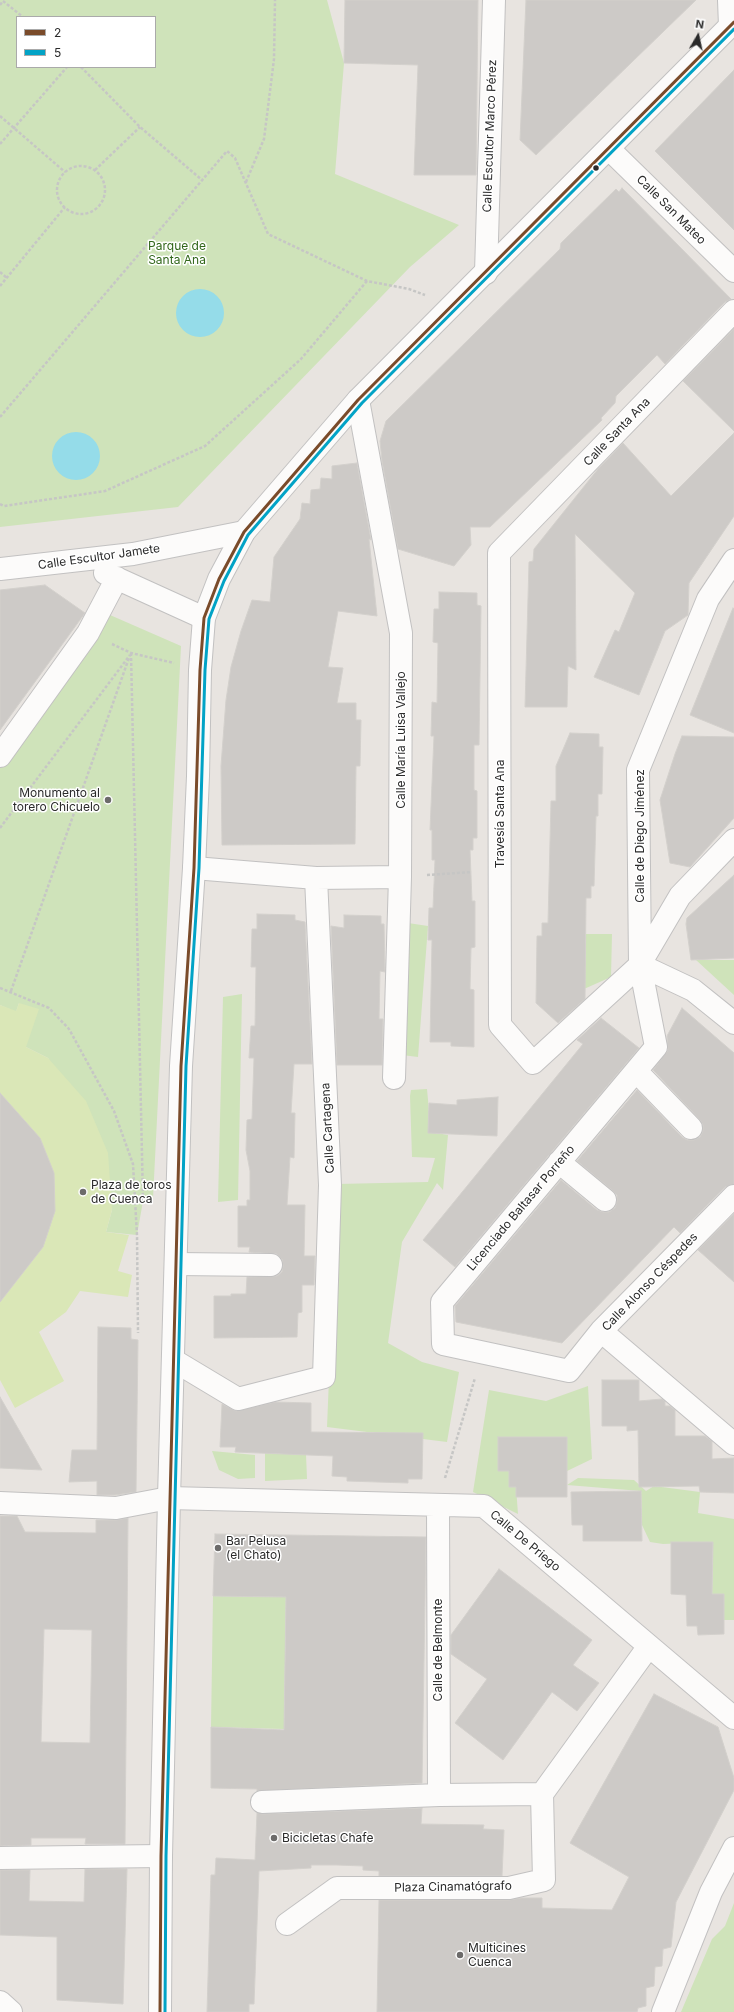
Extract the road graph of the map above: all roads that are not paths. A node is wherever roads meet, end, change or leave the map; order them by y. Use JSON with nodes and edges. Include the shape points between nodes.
{"nodes":[{"id":1,"x":494,"y":0,"type":"edge"},
{"id":2,"x":729,"y":0,"type":"edge"},
{"id":3,"x":732,"y":24,"type":"edge"},
{"id":4,"x":609,"y":149,"type":"junction"},
{"id":5,"x":734,"y":272,"type":"edge"},
{"id":6,"x":486,"y":273,"type":"junction"},
{"id":7,"x":734,"y":311,"type":"edge"},
{"id":8,"x":358,"y":400,"type":"junction"},
{"id":9,"x":244,"y":532,"type":"junction"},
{"id":10,"x":499,"y":553,"type":"joint"},
{"id":11,"x":734,"y":560,"type":"edge"},
{"id":12,"x":76,"y":561,"type":"junction"},
{"id":13,"x":0,"y":569,"type":"edge"},
{"id":14,"x":117,"y":578,"type":"junction"},
{"id":15,"x":204,"y":618,"type":"junction"},
{"id":16,"x":0,"y":756,"type":"edge"},
{"id":17,"x":734,"y":840,"type":"edge"},
{"id":18,"x":194,"y":868,"type":"junction"},
{"id":19,"x":400,"y":877,"type":"junction"},
{"id":20,"x":316,"y":878,"type":"junction"},
{"id":21,"x":640,"y":965,"type":"junction"},
{"id":22,"x":734,"y":1022,"type":"edge"},
{"id":23,"x":636,"y":1071,"type":"junction"},
{"id":24,"x":394,"y":1078,"type":"dead end"},
{"id":25,"x":691,"y":1128,"type":"dead end"},
{"id":26,"x":559,"y":1162,"type":"junction"},
{"id":27,"x":734,"y":1196,"type":"edge"},
{"id":28,"x":605,"y":1200,"type":"dead end"},
{"id":29,"x":176,"y":1264,"type":"junction"},
{"id":30,"x":270,"y":1265,"type":"dead end"},
{"id":31,"x":601,"y":1331,"type":"junction"},
{"id":32,"x":173,"y":1360,"type":"junction"},
{"id":33,"x":569,"y":1371,"type":"joint"},
{"id":34,"x":734,"y":1444,"type":"edge"},
{"id":35,"x":169,"y":1498,"type":"junction"},
{"id":36,"x":0,"y":1503,"type":"edge"},
{"id":37,"x":438,"y":1505,"type":"junction"},
{"id":38,"x":650,"y":1646,"type":"junction"},
{"id":39,"x":734,"y":1718,"type":"edge"},
{"id":40,"x":542,"y":1794,"type":"junction"},
{"id":41,"x":439,"y":1795,"type":"junction"},
{"id":42,"x":262,"y":1802,"type":"dead end"},
{"id":43,"x":734,"y":1848,"type":"edge"},
{"id":44,"x":161,"y":1856,"type":"junction"},
{"id":45,"x":0,"y":1858,"type":"edge"},
{"id":46,"x":287,"y":1924,"type":"dead end"},
{"id":47,"x":0,"y":2002,"type":"edge"},
{"id":48,"x":156,"y":2007,"type":"edge"},
{"id":49,"x":11,"y":2012,"type":"edge"},
{"id":50,"x":663,"y":2012,"type":"edge"}],
"edges":[{"from":1,"to":6,"type":"street","name":"Calle Escultor Marco Pérez"},
{"from":2,"to":3,"type":"street"},
{"from":3,"to":4,"type":"street"},
{"from":4,"to":5,"type":"street","name":"Calle San Mateo"},
{"from":4,"to":6,"type":"street"},
{"from":6,"to":8,"type":"street"},
{"from":7,"to":10,"type":"street","name":"Calle Santa Ana"},
{"from":8,"to":9,"type":"street"},
{"from":8,"to":19,"type":"street","name":"Calle María Luisa Vallejo","via":[[401,633]]},
{"from":9,"to":12,"type":"street","name":"Calle Escultor Jamete","via":[[133,554]]},
{"from":9,"to":15,"type":"street","via":[[219,579]]},
{"from":10,"to":21,"type":"street","name":"Travesía Santa Ana","via":[[500,1025],[533,1062]]},
{"from":11,"to":21,"type":"street","name":"Calle de Diego Jiménez","via":[[708,599],[638,770]]},
{"from":12,"to":13,"type":"street","name":"Calle Escultor Jamete"},
{"from":12,"to":14,"type":"street"},
{"from":14,"to":15,"type":"street"},
{"from":14,"to":16,"type":"street","via":[[88,633]]},
{"from":15,"to":18,"type":"street"},
{"from":17,"to":21,"type":"street","via":[[680,896]]},
{"from":18,"to":20,"type":"street"},
{"from":18,"to":29,"type":"street","via":[[181,1066]]},
{"from":19,"to":20,"type":"street"},
{"from":19,"to":24,"type":"street","name":"Calle María Luisa Vallejo"},
{"from":20,"to":32,"type":"street","name":"Calle Cartagena","via":[[330,1185],[324,1377],[238,1399]]},
{"from":21,"to":22,"type":"street","via":[[693,990]]},
{"from":21,"to":23,"type":"street","name":"Licenciado Baltasar Porreño","via":[[656,1047]]},
{"from":23,"to":25,"type":"street"},
{"from":23,"to":26,"type":"street","name":"Licenciado Baltasar Porreño"},
{"from":26,"to":28,"type":"street"},
{"from":26,"to":33,"type":"street","name":"Licenciado Baltasar Porreño","via":[[442,1302],[443,1344]]},
{"from":27,"to":31,"type":"street","name":"Calle Alonso Céspedes"},
{"from":29,"to":30,"type":"street"},
{"from":29,"to":32,"type":"street"},
{"from":31,"to":33,"type":"street","name":"Calle Alonso Céspedes"},
{"from":31,"to":34,"type":"street"},
{"from":32,"to":35,"type":"street"},
{"from":35,"to":36,"type":"street","name":"Calle De Priego","via":[[116,1508]]},
{"from":35,"to":37,"type":"street","name":"Calle De Priego"},
{"from":35,"to":44,"type":"street"},
{"from":37,"to":38,"type":"street","name":"Calle De Priego","via":[[484,1506]]},
{"from":37,"to":41,"type":"street","name":"Calle de Belmonte"},
{"from":38,"to":39,"type":"street","name":"Calle De Priego"},
{"from":38,"to":40,"type":"street"},
{"from":40,"to":41,"type":"street"},
{"from":40,"to":46,"type":"street","name":"Plaza Cinamatógrafo","via":[[544,1880],[509,1888],[337,1888]]},
{"from":41,"to":42,"type":"street"},
{"from":43,"to":50,"type":"street","via":[[711,1892]]},
{"from":44,"to":45,"type":"street"},
{"from":44,"to":48,"type":"street"},
{"from":47,"to":49,"type":"street"}]}
